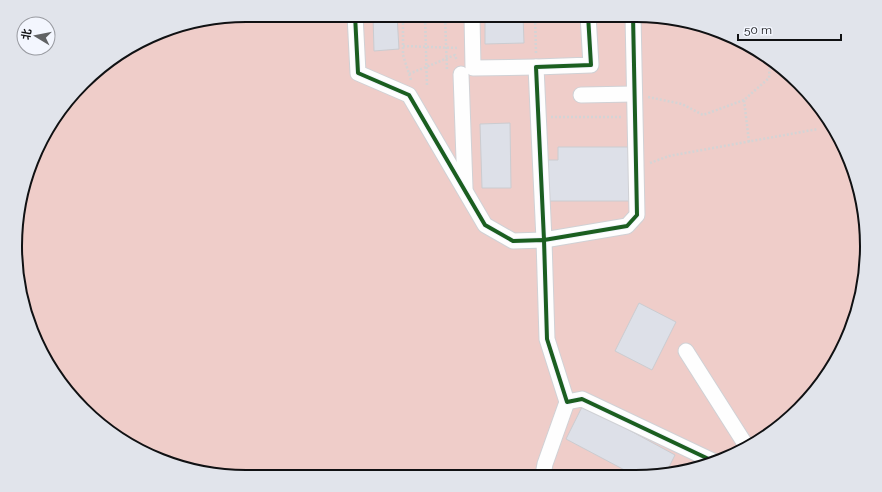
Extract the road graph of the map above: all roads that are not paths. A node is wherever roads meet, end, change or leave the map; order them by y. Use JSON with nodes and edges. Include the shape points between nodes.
{"nodes":[{"id":1,"x":355,"y":22,"type":"edge"},
{"id":2,"x":472,"y":22,"type":"edge"},
{"id":3,"x":588,"y":22,"type":"edge"},
{"id":4,"x":632,"y":22,"type":"edge"},
{"id":5,"x":536,"y":67,"type":"junction"},
{"id":6,"x":454,"y":73,"type":"road end"},
{"id":7,"x":634,"y":94,"type":"junction"},
{"id":8,"x":581,"y":95,"type":"dead end"},
{"id":9,"x":465,"y":191,"type":"junction"},
{"id":10,"x":544,"y":240,"type":"junction"},
{"id":11,"x":686,"y":351,"type":"dead end"},
{"id":12,"x":567,"y":402,"type":"junction"},
{"id":13,"x":744,"y":442,"type":"edge"},
{"id":14,"x":707,"y":458,"type":"edge"},
{"id":15,"x":544,"y":470,"type":"edge"}],
"edges":[{"from":1,"to":9,"type":"street","via":[[358,73],[409,95]]},
{"from":2,"to":5,"type":"street","via":[[473,68]]},
{"from":3,"to":5,"type":"street","via":[[591,65]]},
{"from":4,"to":7,"type":"street"},
{"from":5,"to":10,"type":"street"},
{"from":6,"to":9,"type":"street"},
{"from":7,"to":8,"type":"street"},
{"from":7,"to":10,"type":"street","via":[[637,215],[626,226]]},
{"from":9,"to":10,"type":"street","via":[[485,225],[513,241]]},
{"from":10,"to":12,"type":"street","via":[[547,339]]},
{"from":11,"to":13,"type":"street"},
{"from":12,"to":14,"type":"street","via":[[582,399]]},
{"from":12,"to":15,"type":"street"}]}
